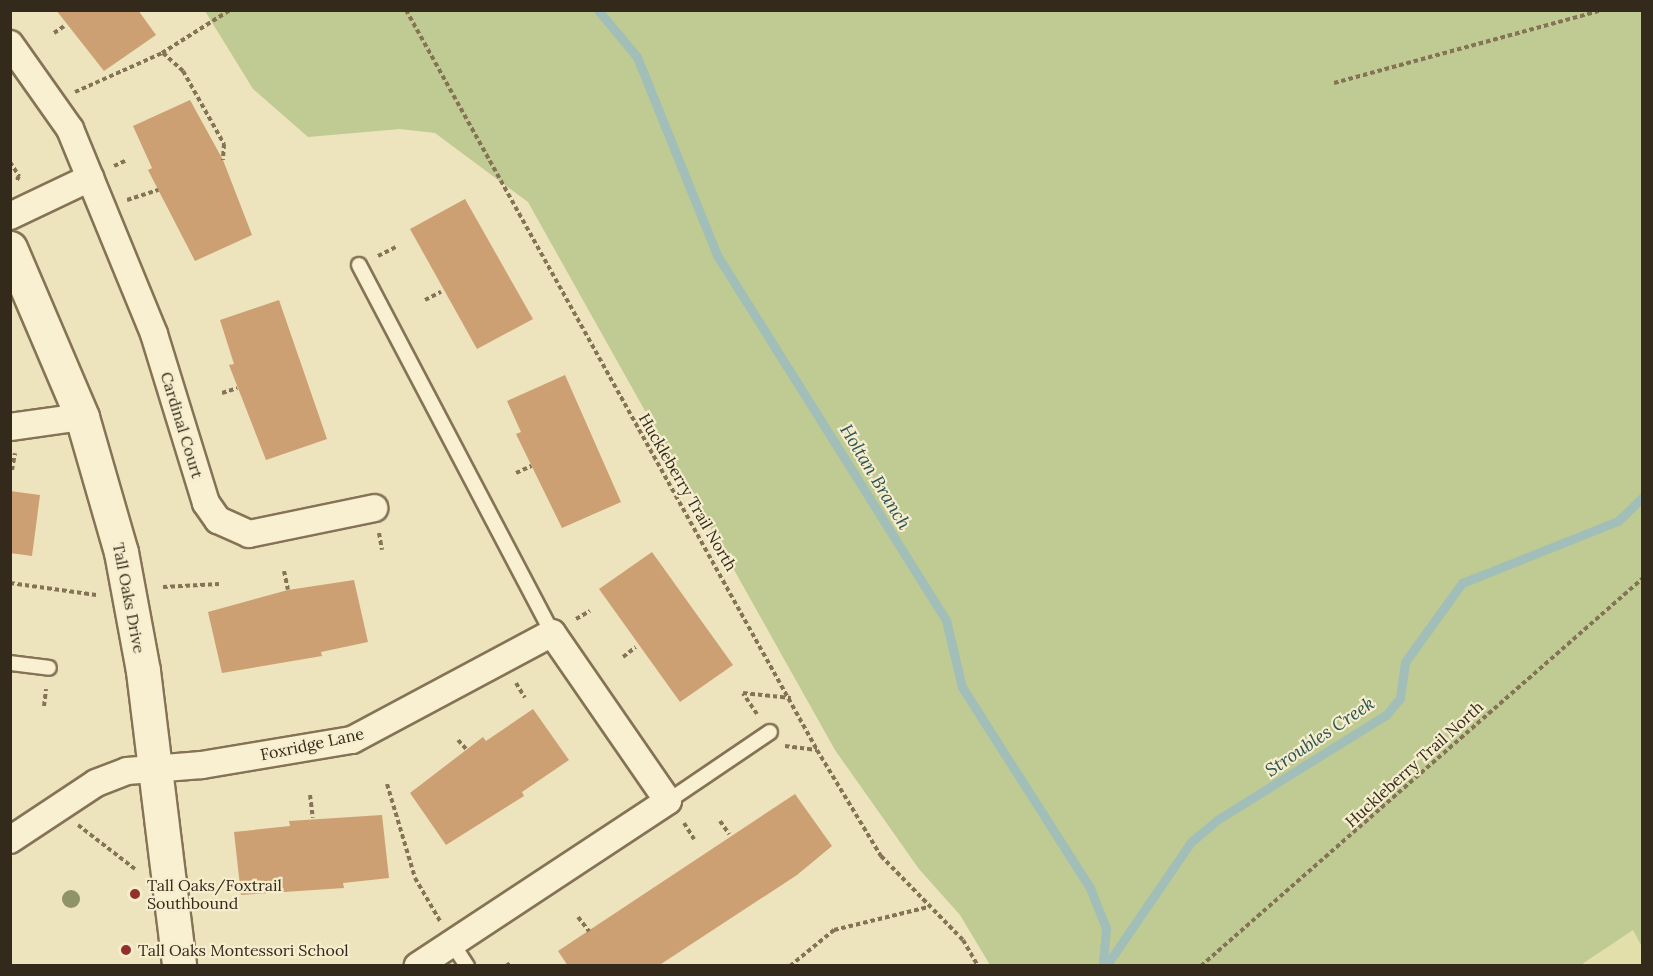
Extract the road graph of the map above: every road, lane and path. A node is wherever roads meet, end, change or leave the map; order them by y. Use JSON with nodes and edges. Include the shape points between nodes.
{"nodes":[{"id":1,"x":230,"y":10,"type":"edge"},
{"id":2,"x":406,"y":10,"type":"edge"},
{"id":3,"x":1603,"y":10,"type":"edge"},
{"id":4,"x":66,"y":25,"type":"dead end"},
{"id":5,"x":54,"y":33,"type":"dead end"},
{"id":6,"x":10,"y":44,"type":"edge"},
{"id":7,"x":162,"y":53,"type":"junction"},
{"id":8,"x":88,"y":83,"type":"dead end"},
{"id":9,"x":1334,"y":83,"type":"dead end"},
{"id":10,"x":223,"y":160,"type":"dead end"},
{"id":11,"x":10,"y":162,"type":"edge"},
{"id":12,"x":19,"y":176,"type":"dead end"},
{"id":13,"x":90,"y":178,"type":"junction"},
{"id":14,"x":158,"y":190,"type":"dead end"},
{"id":15,"x":140,"y":196,"type":"dead end"},
{"id":16,"x":10,"y":216,"type":"edge"},
{"id":17,"x":10,"y":249,"type":"edge"},
{"id":18,"x":359,"y":265,"type":"dead end"},
{"id":19,"x":441,"y":292,"type":"dead end"},
{"id":20,"x":425,"y":300,"type":"dead end"},
{"id":21,"x":237,"y":388,"type":"dead end"},
{"id":22,"x":222,"y":393,"type":"dead end"},
{"id":23,"x":82,"y":417,"type":"junction"},
{"id":24,"x":10,"y":427,"type":"edge"},
{"id":25,"x":531,"y":466,"type":"dead end"},
{"id":26,"x":516,"y":473,"type":"dead end"},
{"id":27,"x":374,"y":508,"type":"dead end"},
{"id":28,"x":284,"y":571,"type":"dead end"},
{"id":29,"x":1642,"y":579,"type":"edge"},
{"id":30,"x":10,"y":583,"type":"edge"},
{"id":31,"x":219,"y":584,"type":"dead end"},
{"id":32,"x":163,"y":587,"type":"dead end"},
{"id":33,"x":288,"y":590,"type":"dead end"},
{"id":34,"x":96,"y":595,"type":"dead end"},
{"id":35,"x":552,"y":633,"type":"junction"},
{"id":36,"x":636,"y":647,"type":"dead end"},
{"id":37,"x":623,"y":657,"type":"dead end"},
{"id":38,"x":10,"y":663,"type":"edge"},
{"id":39,"x":49,"y":668,"type":"dead end"},
{"id":40,"x":743,"y":693,"type":"dead end"},
{"id":41,"x":792,"y":698,"type":"junction"},
{"id":42,"x":770,"y":732,"type":"dead end"},
{"id":43,"x":458,"y":740,"type":"dead end"},
{"id":44,"x":781,"y":745,"type":"dead end"},
{"id":45,"x":466,"y":749,"type":"dead end"},
{"id":46,"x":817,"y":750,"type":"junction"},
{"id":47,"x":156,"y":767,"type":"junction"},
{"id":48,"x":387,"y":783,"type":"dead end"},
{"id":49,"x":310,"y":795,"type":"dead end"},
{"id":50,"x":668,"y":801,"type":"junction"},
{"id":51,"x":312,"y":818,"type":"dead end"},
{"id":52,"x":720,"y":821,"type":"dead end"},
{"id":53,"x":84,"y":834,"type":"dead end"},
{"id":54,"x":729,"y":834,"type":"dead end"},
{"id":55,"x":10,"y":840,"type":"edge"},
{"id":56,"x":135,"y":869,"type":"dead end"},
{"id":57,"x":928,"y":907,"type":"junction"},
{"id":58,"x":434,"y":910,"type":"dead end"},
{"id":59,"x":578,"y":917,"type":"dead end"},
{"id":60,"x":589,"y":931,"type":"dead end"},
{"id":61,"x":460,"y":956,"type":"edge"},
{"id":62,"x":512,"y":962,"type":"dead end"},
{"id":63,"x":179,"y":966,"type":"edge"},
{"id":64,"x":418,"y":966,"type":"edge"},
{"id":65,"x":506,"y":966,"type":"edge"},
{"id":66,"x":790,"y":966,"type":"edge"},
{"id":67,"x":978,"y":966,"type":"edge"},
{"id":68,"x":1201,"y":966,"type":"edge"}],
"edges":[{"from":1,"to":7,"type":"path"},
{"from":2,"to":41,"type":"path","name":"Huckleberry Trail North"},
{"from":3,"to":9,"type":"path"},
{"from":4,"to":5,"type":"path"},
{"from":6,"to":13,"type":"street","name":"Cardinal Court","via":[[70,129]]},
{"from":7,"to":8,"type":"path"},
{"from":7,"to":10,"type":"path","via":[[183,71],[224,144]]},
{"from":11,"to":12,"type":"path"},
{"from":13,"to":16,"type":"street"},
{"from":13,"to":27,"type":"street","name":"Cardinal Court","via":[[154,333],[206,503],[218,520],[249,534]]},
{"from":14,"to":15,"type":"path"},
{"from":17,"to":23,"type":"street","name":"Tall Oaks Drive"},
{"from":18,"to":35,"type":"lane"},
{"from":19,"to":20,"type":"path"},
{"from":21,"to":22,"type":"path"},
{"from":23,"to":24,"type":"street"},
{"from":23,"to":47,"type":"street","name":"Tall Oaks Drive","via":[[121,552]]},
{"from":25,"to":26,"type":"path"},
{"from":28,"to":33,"type":"path"},
{"from":29,"to":68,"type":"path","name":"Huckleberry Trail North"},
{"from":30,"to":34,"type":"path"},
{"from":31,"to":32,"type":"path"},
{"from":35,"to":47,"type":"street","name":"Foxridge Lane","via":[[352,740],[202,765]]},
{"from":35,"to":50,"type":"street"},
{"from":36,"to":37,"type":"path"},
{"from":38,"to":39,"type":"lane"},
{"from":40,"to":41,"type":"path"},
{"from":41,"to":46,"type":"path","name":"Huckleberry Trail North"},
{"from":42,"to":50,"type":"lane"},
{"from":43,"to":45,"type":"path"},
{"from":44,"to":46,"type":"path"},
{"from":46,"to":57,"type":"path","name":"Huckleberry Trail North","via":[[881,856]]},
{"from":47,"to":55,"type":"street","name":"Foxridge Lane","via":[[96,783]]},
{"from":47,"to":63,"type":"street","name":"Tall Oaks Drive"},
{"from":48,"to":58,"type":"path","via":[[415,878]]},
{"from":49,"to":51,"type":"path"},
{"from":50,"to":61,"type":"street"},
{"from":52,"to":54,"type":"path"},
{"from":53,"to":56,"type":"path"},
{"from":57,"to":66,"type":"path","via":[[834,930]]},
{"from":57,"to":67,"type":"path","name":"Huckleberry Trail North","via":[[963,940]]},
{"from":59,"to":60,"type":"path"},
{"from":61,"to":64,"type":"street"},
{"from":62,"to":65,"type":"path"}]}
